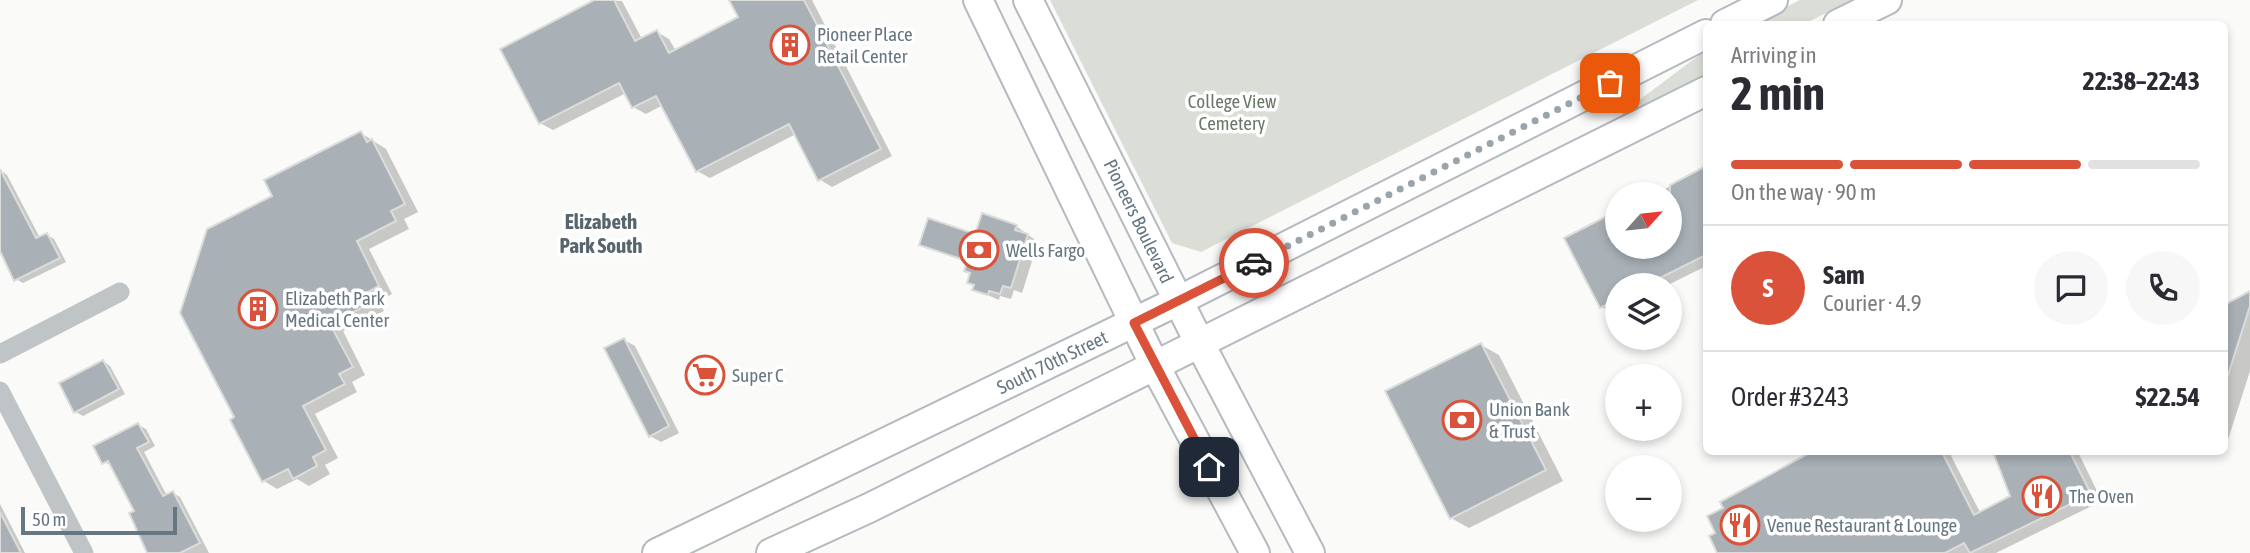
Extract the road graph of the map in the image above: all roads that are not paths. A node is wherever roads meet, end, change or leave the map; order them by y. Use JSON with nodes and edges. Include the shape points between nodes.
{"nodes":[{"id":1,"x":978,"y":0,"type":"edge"},
{"id":2,"x":1028,"y":0,"type":"edge"},
{"id":3,"x":1773,"y":0,"type":"edge"},
{"id":4,"x":1887,"y":0,"type":"edge"},
{"id":5,"x":1731,"y":21,"type":"edge"},
{"id":6,"x":1844,"y":21,"type":"edge"},
{"id":7,"x":1703,"y":36,"type":"edge"},
{"id":8,"x":1703,"y":92,"type":"edge"},
{"id":9,"x":120,"y":292,"type":"dead end"},
{"id":10,"x":1178,"y":301,"type":"junction"},
{"id":11,"x":1134,"y":323,"type":"junction"},
{"id":12,"x":1200,"y":344,"type":"junction"},
{"id":13,"x":0,"y":354,"type":"edge"},
{"id":14,"x":1155,"y":366,"type":"junction"},
{"id":15,"x":0,"y":391,"type":"edge"},
{"id":16,"x":84,"y":553,"type":"edge"},
{"id":17,"x":657,"y":553,"type":"edge"},
{"id":18,"x":771,"y":553,"type":"edge"},
{"id":19,"x":1255,"y":553,"type":"edge"},
{"id":20,"x":1310,"y":553,"type":"edge"}],
"edges":[{"from":1,"to":11,"type":"main road"},
{"from":2,"to":10,"type":"main road","name":"Pioneers Boulevard"},
{"from":3,"to":5,"type":"main road"},
{"from":4,"to":6,"type":"main road"},
{"from":7,"to":10,"type":"main road","name":"South 70th Street"},
{"from":8,"to":12,"type":"main road"},
{"from":9,"to":13,"type":"street"},
{"from":10,"to":11,"type":"main road","name":"South 70th Street"},
{"from":10,"to":12,"type":"main road","name":"Pioneers Boulevard"},
{"from":11,"to":14,"type":"main road"},
{"from":11,"to":17,"type":"main road","name":"South 70th Street"},
{"from":12,"to":14,"type":"main road"},
{"from":12,"to":20,"type":"main road","name":"Pioneers Boulevard"},
{"from":14,"to":18,"type":"main road"},
{"from":14,"to":19,"type":"main road"},
{"from":15,"to":16,"type":"street"}]}
